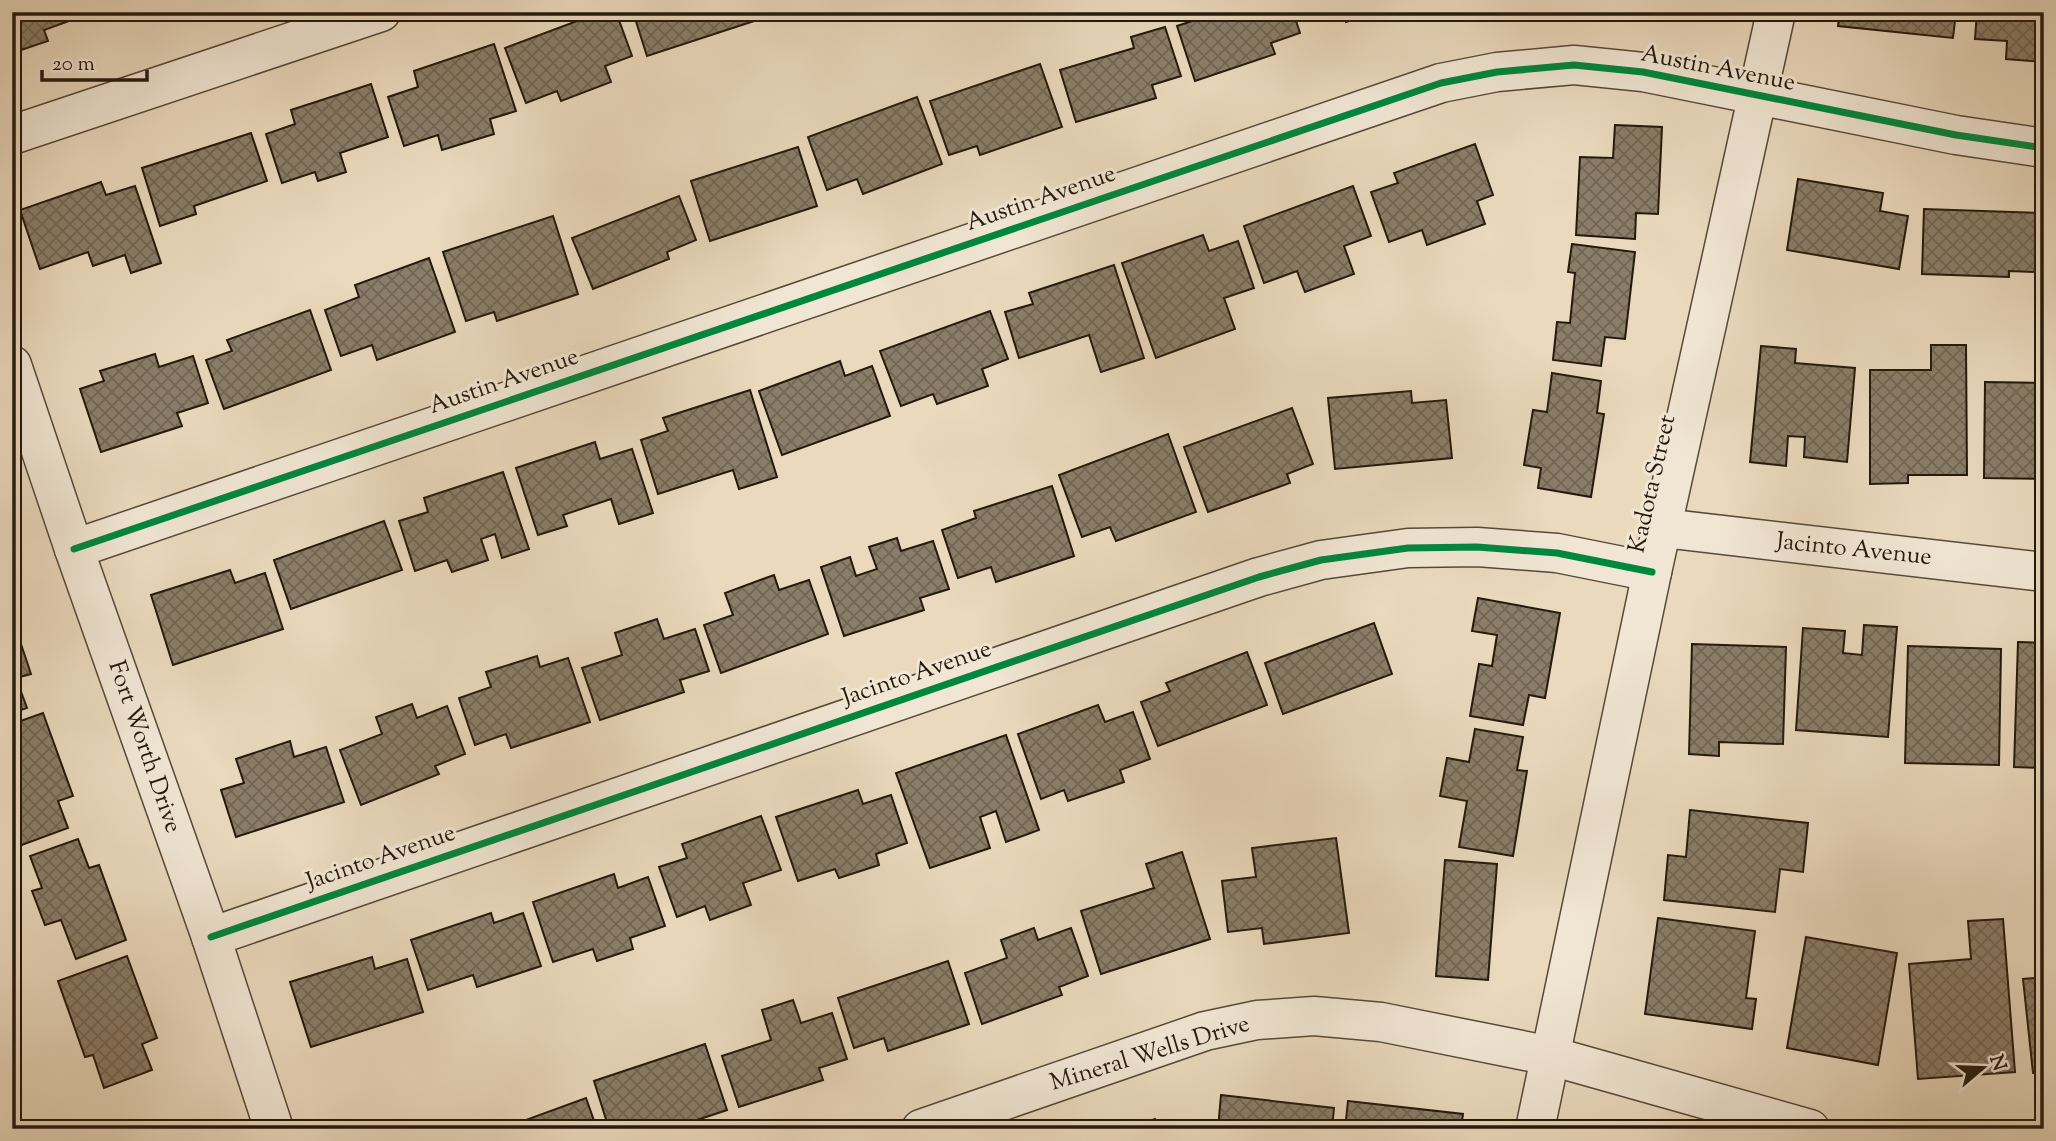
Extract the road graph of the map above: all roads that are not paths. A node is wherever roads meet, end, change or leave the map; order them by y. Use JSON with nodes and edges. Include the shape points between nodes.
{"nodes":[{"id":1,"x":381,"y":12,"type":"edge"},
{"id":2,"x":1776,"y":12,"type":"edge"},
{"id":3,"x":1758,"y":96,"type":"junction"},
{"id":4,"x":12,"y":135,"type":"edge"},
{"id":5,"x":2044,"y":148,"type":"edge"},
{"id":6,"x":12,"y":365,"type":"edge"},
{"id":7,"x":1663,"y":528,"type":"junction"},
{"id":8,"x":75,"y":549,"type":"junction"},
{"id":9,"x":1652,"y":572,"type":"junction"},
{"id":10,"x":2044,"y":572,"type":"edge"},
{"id":11,"x":211,"y":937,"type":"junction"},
{"id":12,"x":1551,"y":1056,"type":"junction"},
{"id":13,"x":274,"y":1129,"type":"edge"},
{"id":14,"x":921,"y":1129,"type":"edge"},
{"id":15,"x":1535,"y":1129,"type":"edge"},
{"id":16,"x":1810,"y":1129,"type":"edge"}],
"edges":[{"from":1,"to":4,"type":"street"},
{"from":2,"to":3,"type":"street","name":"Kadota Street"},
{"from":3,"to":5,"type":"street","name":"Austin Avenue"},
{"from":3,"to":7,"type":"street","name":"Kadota Street"},
{"from":3,"to":8,"type":"street","name":"Austin Avenue","via":[[1643,72],[1574,65],[1441,83]]},
{"from":6,"to":8,"type":"street","name":"Fort Worth Drive"},
{"from":7,"to":9,"type":"street","name":"Kadota Street"},
{"from":7,"to":10,"type":"street","name":"Jacinto Avenue"},
{"from":8,"to":11,"type":"street","name":"Fort Worth Drive"},
{"from":9,"to":11,"type":"street","name":"Jacinto Avenue","via":[[1557,553],[1477,547],[1408,548],[1321,561],[1259,577]]},
{"from":9,"to":12,"type":"street","name":"Kadota Street"},
{"from":11,"to":13,"type":"street","name":"Fort Worth Drive"},
{"from":12,"to":14,"type":"street","name":"Mineral Wells Drive","via":[[1381,1022],[1314,1016],[1257,1020],[1205,1031]]},
{"from":12,"to":15,"type":"street","name":"Kadota Street"},
{"from":12,"to":16,"type":"street","name":"Mineral Wells Drive"}]}
